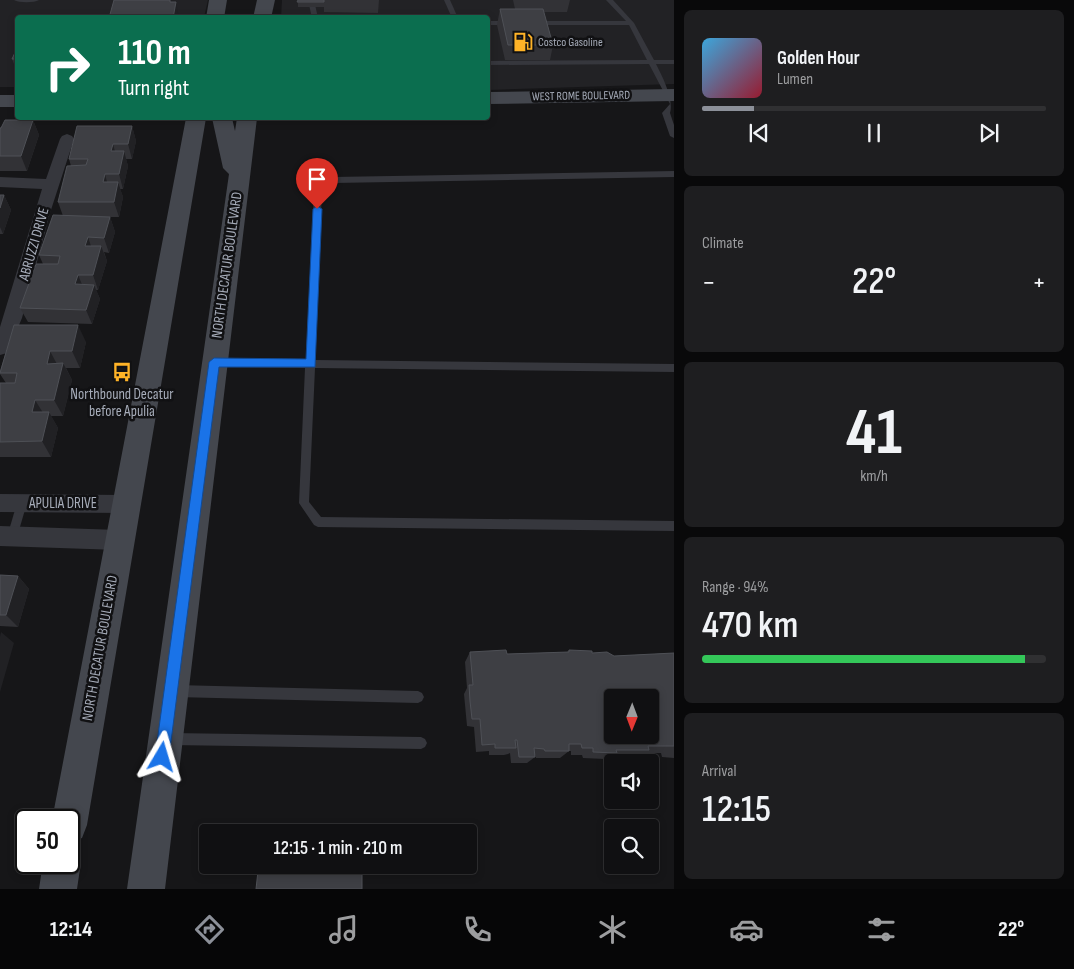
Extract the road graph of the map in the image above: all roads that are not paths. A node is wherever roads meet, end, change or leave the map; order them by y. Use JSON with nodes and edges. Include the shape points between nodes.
{"nodes":[{"id":1,"x":17,"y":0,"type":"edge"},
{"id":2,"x":36,"y":0,"type":"edge"},
{"id":3,"x":218,"y":0,"type":"edge"},
{"id":4,"x":266,"y":0,"type":"edge"},
{"id":5,"x":311,"y":0,"type":"edge"},
{"id":6,"x":447,"y":0,"type":"edge"},
{"id":7,"x":609,"y":0,"type":"edge"},
{"id":8,"x":216,"y":15,"type":"edge"},
{"id":9,"x":263,"y":15,"type":"edge"},
{"id":10,"x":314,"y":15,"type":"edge"},
{"id":11,"x":454,"y":15,"type":"edge"},
{"id":12,"x":490,"y":22,"type":"edge"},
{"id":13,"x":521,"y":23,"type":"edge"},
{"id":14,"x":530,"y":23,"type":"edge"},
{"id":15,"x":631,"y":23,"type":"junction"},
{"id":16,"x":652,"y":62,"type":"junction"},
{"id":17,"x":674,"y":62,"type":"edge"},
{"id":18,"x":490,"y":63,"type":"edge"},
{"id":19,"x":490,"y":98,"type":"edge"},
{"id":20,"x":0,"y":100,"type":"edge"},
{"id":21,"x":672,"y":100,"type":"edge"},
{"id":22,"x":15,"y":101,"type":"edge"},
{"id":23,"x":196,"y":120,"type":"edge"},
{"id":24,"x":222,"y":120,"type":"edge"},
{"id":25,"x":247,"y":120,"type":"edge"},
{"id":26,"x":674,"y":136,"type":"edge"},
{"id":27,"x":67,"y":139,"type":"dead end"},
{"id":28,"x":674,"y":174,"type":"edge"},
{"id":29,"x":0,"y":182,"type":"edge"},
{"id":30,"x":52,"y":184,"type":"junction"},
{"id":31,"x":238,"y":184,"type":"junction"},
{"id":32,"x":0,"y":348,"type":"edge"},
{"id":33,"x":214,"y":362,"type":"junction"},
{"id":34,"x":311,"y":364,"type":"junction"},
{"id":35,"x":674,"y":368,"type":"edge"},
{"id":36,"x":0,"y":503,"type":"edge"},
{"id":37,"x":22,"y":503,"type":"junction"},
{"id":38,"x":125,"y":504,"type":"junction"},
{"id":39,"x":674,"y":526,"type":"edge"},
{"id":40,"x":6,"y":537,"type":"edge"},
{"id":41,"x":119,"y":540,"type":"junction"},
{"id":42,"x":171,"y":690,"type":"junction"},
{"id":43,"x":418,"y":697,"type":"dead end"},
{"id":44,"x":164,"y":739,"type":"junction"},
{"id":45,"x":421,"y":743,"type":"dead end"},
{"id":46,"x":72,"y":809,"type":"edge"},
{"id":47,"x":60,"y":874,"type":"edge"},
{"id":48,"x":58,"y":889,"type":"edge"},
{"id":49,"x":146,"y":889,"type":"edge"}],
"edges":[{"from":1,"to":2,"type":"lane"},
{"from":3,"to":8,"type":"main road"},
{"from":4,"to":9,"type":"main road"},
{"from":5,"to":10,"type":"lane"},
{"from":6,"to":11,"type":"lane"},
{"from":7,"to":15,"type":"lane"},
{"from":12,"to":13,"type":"lane"},
{"from":14,"to":15,"type":"lane"},
{"from":15,"to":16,"type":"lane"},
{"from":16,"to":17,"type":"lane"},
{"from":16,"to":18,"type":"lane"},
{"from":16,"to":21,"type":"lane"},
{"from":19,"to":21,"type":"main road","name":"WEST ROME BOULEVARD"},
{"from":20,"to":22,"type":"main road"},
{"from":21,"to":26,"type":"lane","via":[[666,113]]},
{"from":23,"to":38,"type":"main road","name":"NORTH DECATUR BOULEVARD"},
{"from":24,"to":31,"type":"main road"},
{"from":25,"to":31,"type":"main road","name":"NORTH DECATUR BOULEVARD"},
{"from":27,"to":30,"type":"street","name":"ABRUZZI DRIVE"},
{"from":28,"to":34,"type":"lane","via":[[333,180],[322,183],[318,190]]},
{"from":29,"to":30,"type":"street"},
{"from":30,"to":32,"type":"street","name":"ABRUZZI DRIVE","via":[[13,318]]},
{"from":31,"to":33,"type":"main road","name":"NORTH DECATUR BOULEVARD"},
{"from":33,"to":34,"type":"lane"},
{"from":33,"to":42,"type":"main road","name":"NORTH DECATUR BOULEVARD"},
{"from":34,"to":35,"type":"lane"},
{"from":34,"to":39,"type":"lane","via":[[304,502],[318,522]]},
{"from":36,"to":37,"type":"street","name":"APULIA DRIVE"},
{"from":37,"to":38,"type":"street","name":"APULIA DRIVE"},
{"from":37,"to":40,"type":"lane"},
{"from":38,"to":41,"type":"main road","name":"NORTH DECATUR BOULEVARD"},
{"from":40,"to":41,"type":"street"},
{"from":41,"to":46,"type":"main road","name":"NORTH DECATUR BOULEVARD"},
{"from":42,"to":43,"type":"lane"},
{"from":42,"to":44,"type":"main road","name":"NORTH DECATUR BOULEVARD"},
{"from":44,"to":45,"type":"lane"},
{"from":44,"to":49,"type":"main road","name":"NORTH DECATUR BOULEVARD"},
{"from":47,"to":48,"type":"main road"}]}
